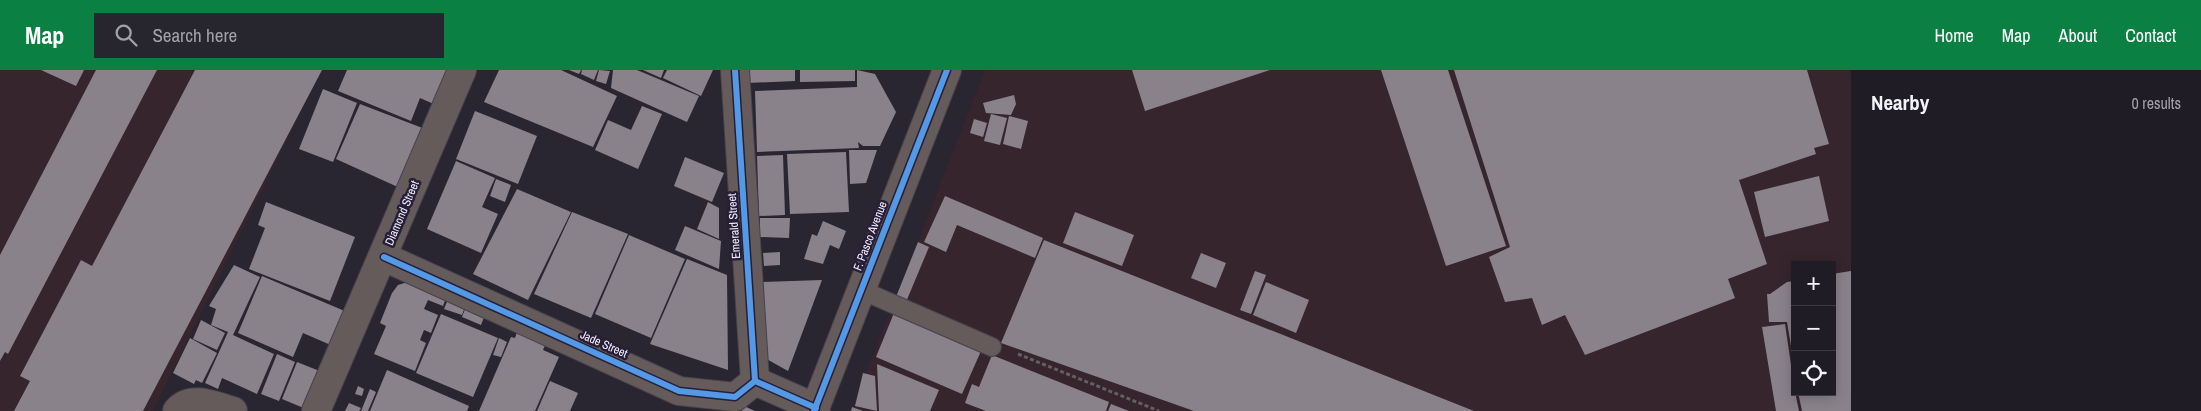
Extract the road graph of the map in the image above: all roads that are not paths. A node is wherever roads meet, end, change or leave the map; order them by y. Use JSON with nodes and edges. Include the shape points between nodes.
{"nodes":[{"id":1,"x":462,"y":70,"type":"edge"},
{"id":2,"x":735,"y":70,"type":"edge"},
{"id":3,"x":947,"y":70,"type":"edge"},
{"id":4,"x":384,"y":257,"type":"junction"},
{"id":5,"x":861,"y":290,"type":"junction"},
{"id":6,"x":992,"y":347,"type":"road end"},
{"id":7,"x":755,"y":381,"type":"junction"},
{"id":8,"x":815,"y":409,"type":"edge"},
{"id":9,"x":177,"y":411,"type":"edge"},
{"id":10,"x":233,"y":411,"type":"edge"},
{"id":11,"x":316,"y":411,"type":"edge"}],
"edges":[{"from":1,"to":4,"type":"street","name":"Diamond Street"},
{"from":2,"to":7,"type":"street","name":"Emerald Street"},
{"from":3,"to":5,"type":"street","name":"F. Pasco Avenue"},
{"from":4,"to":7,"type":"street","name":"Jade Street","via":[[679,391],[735,397]]},
{"from":4,"to":11,"type":"street","name":"Diamond Street"},
{"from":5,"to":6,"type":"lane"},
{"from":5,"to":8,"type":"street","name":"F. Pasco Avenue"},
{"from":7,"to":8,"type":"street"},
{"from":9,"to":10,"type":"street","via":[[187,403],[200,402]]}]}
